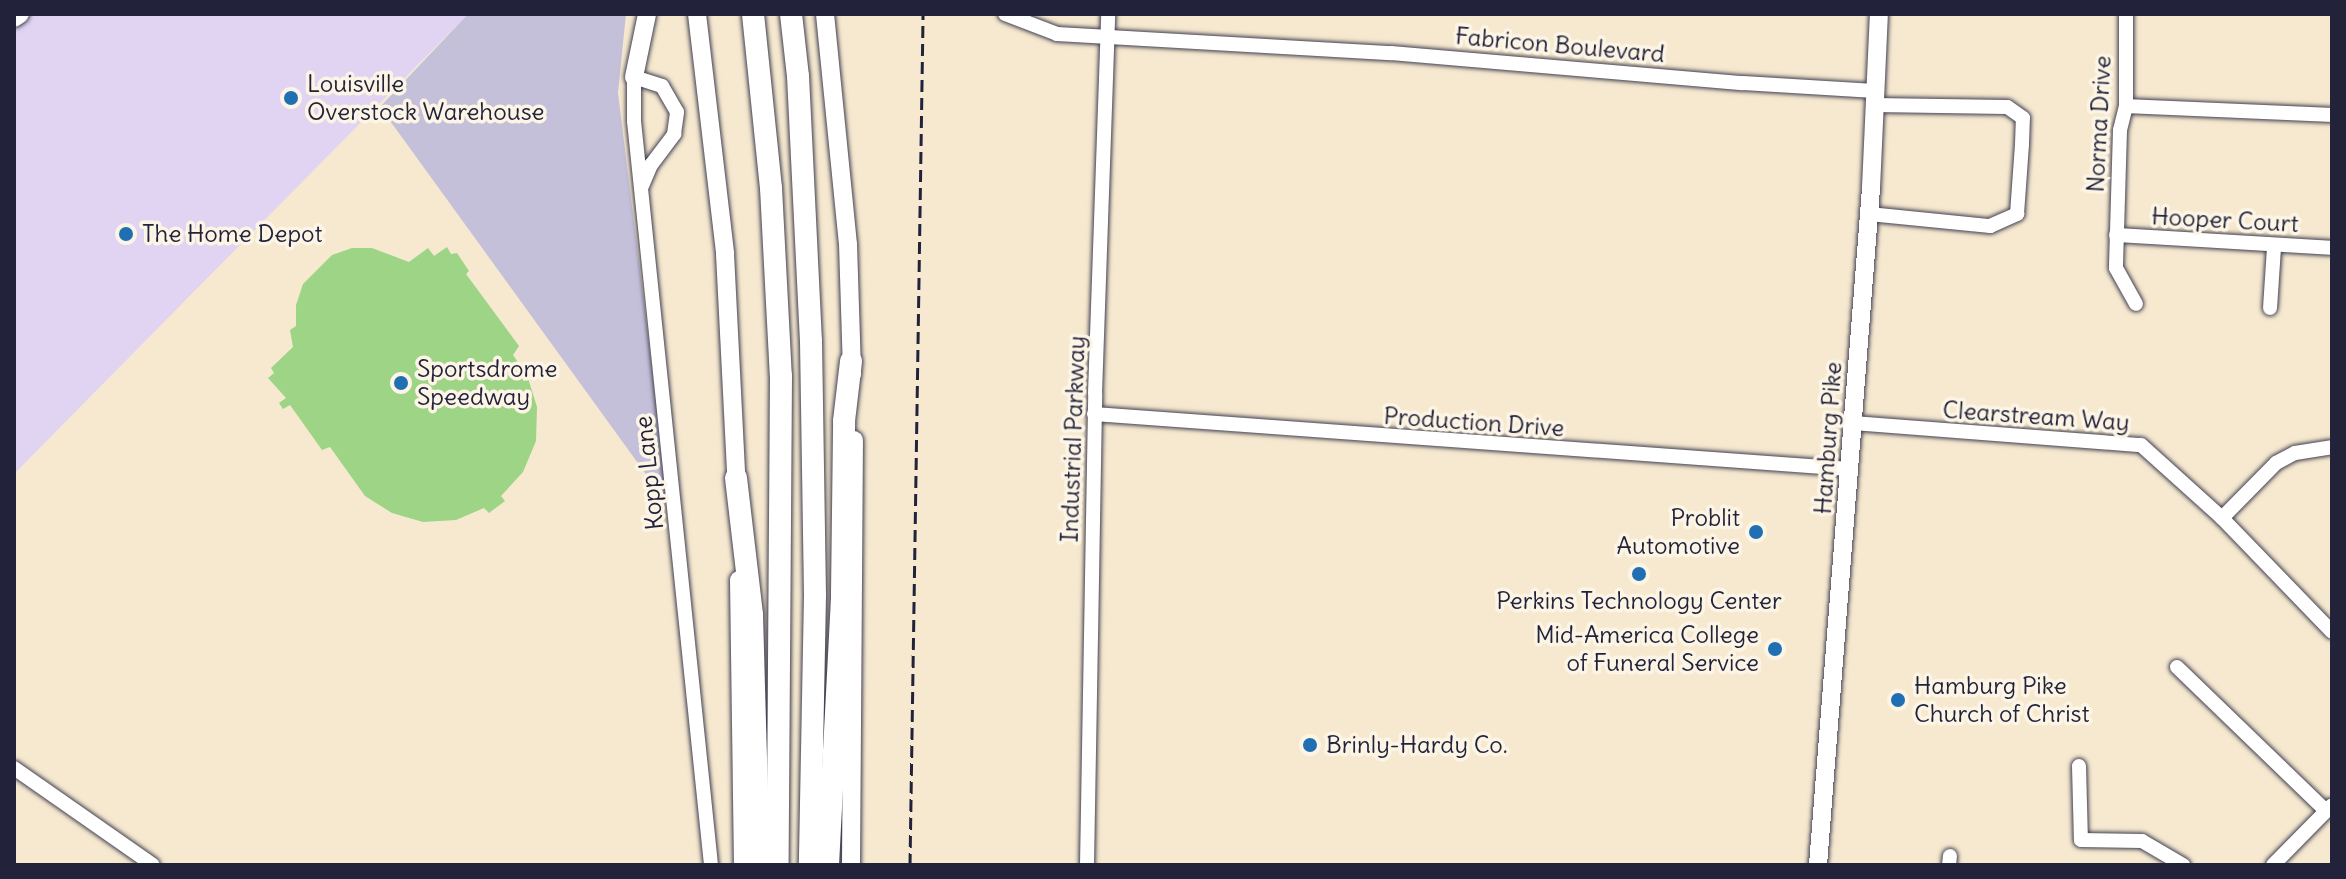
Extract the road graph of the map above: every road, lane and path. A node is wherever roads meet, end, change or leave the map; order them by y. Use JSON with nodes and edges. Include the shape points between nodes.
{"nodes":[{"id":1,"x":20,"y":14,"type":"edge"},
{"id":2,"x":647,"y":14,"type":"edge"},
{"id":3,"x":697,"y":14,"type":"edge"},
{"id":4,"x":753,"y":14,"type":"edge"},
{"id":5,"x":791,"y":14,"type":"edge"},
{"id":6,"x":825,"y":14,"type":"edge"},
{"id":7,"x":1005,"y":14,"type":"edge"},
{"id":8,"x":1108,"y":14,"type":"edge"},
{"id":9,"x":1879,"y":14,"type":"edge"},
{"id":10,"x":2126,"y":14,"type":"edge"},
{"id":11,"x":14,"y":18,"type":"edge"},
{"id":12,"x":1108,"y":34,"type":"junction"},
{"id":13,"x":634,"y":77,"type":"junction"},
{"id":14,"x":1874,"y":98,"type":"junction"},
{"id":15,"x":2126,"y":106,"type":"junction"},
{"id":16,"x":2332,"y":115,"type":"edge"},
{"id":17,"x":642,"y":186,"type":"junction"},
{"id":18,"x":1869,"y":214,"type":"junction"},
{"id":19,"x":2116,"y":235,"type":"junction"},
{"id":20,"x":2274,"y":247,"type":"junction"},
{"id":21,"x":2332,"y":248,"type":"edge"},
{"id":22,"x":2136,"y":304,"type":"dead end"},
{"id":23,"x":2270,"y":308,"type":"dead end"},
{"id":24,"x":851,"y":361,"type":"junction"},
{"id":25,"x":1094,"y":414,"type":"junction"},
{"id":26,"x":1853,"y":423,"type":"junction"},
{"id":27,"x":2332,"y":447,"type":"edge"},
{"id":28,"x":1850,"y":469,"type":"junction"},
{"id":29,"x":736,"y":478,"type":"junction"},
{"id":30,"x":2222,"y":518,"type":"junction"},
{"id":31,"x":2332,"y":632,"type":"edge"},
{"id":32,"x":2177,"y":667,"type":"dead end"},
{"id":33,"x":2079,"y":766,"type":"dead end"},
{"id":34,"x":14,"y":768,"type":"edge"},
{"id":35,"x":2329,"y":808,"type":"edge"},
{"id":36,"x":153,"y":865,"type":"edge"},
{"id":37,"x":711,"y":865,"type":"edge"},
{"id":38,"x":743,"y":865,"type":"edge"},
{"id":39,"x":759,"y":865,"type":"edge"},
{"id":40,"x":778,"y":865,"type":"edge"},
{"id":41,"x":810,"y":865,"type":"edge"},
{"id":42,"x":828,"y":865,"type":"edge"},
{"id":43,"x":851,"y":865,"type":"edge"},
{"id":44,"x":1087,"y":865,"type":"edge"},
{"id":45,"x":1818,"y":865,"type":"edge"},
{"id":46,"x":2183,"y":865,"type":"edge"},
{"id":47,"x":2273,"y":865,"type":"edge"}],
"edges":[{"from":1,"to":11,"type":"main road"},
{"from":2,"to":13,"type":"main road"},
{"from":3,"to":29,"type":"main road","via":[[725,254]]},
{"from":4,"to":40,"type":"highway","via":[[771,188],[781,376]]},
{"from":5,"to":41,"type":"highway","via":[[812,357]]},
{"from":6,"to":24,"type":"main road","via":[[848,244]]},
{"from":7,"to":12,"type":"street","name":"Fabricon Boulevard","via":[[1057,34]]},
{"from":8,"to":12,"type":"street","name":"Industrial Parkway"},
{"from":9,"to":14,"type":"main road","name":"Hamburg Pike"},
{"from":10,"to":15,"type":"street","name":"Norma Drive"},
{"from":12,"to":14,"type":"street","name":"Fabricon Boulevard"},
{"from":12,"to":25,"type":"street","name":"Industrial Parkway"},
{"from":13,"to":17,"type":"street","name":"Kopp Lane"},
{"from":13,"to":17,"type":"street","via":[[662,86],[677,112],[674,134]]},
{"from":14,"to":18,"type":"main road","name":"Hamburg Pike"},
{"from":14,"to":18,"type":"street","name":"Fabricon Boulevard","via":[[2007,107],[2023,118],[2022,144],[2017,214],[1990,226]]},
{"from":15,"to":16,"type":"street"},
{"from":15,"to":19,"type":"street","name":"Norma Drive","via":[[2120,130]]},
{"from":17,"to":37,"type":"street","name":"Kopp Lane"},
{"from":18,"to":26,"type":"main road","name":"Hamburg Pike"},
{"from":19,"to":20,"type":"street","name":"Hooper Court"},
{"from":19,"to":22,"type":"street","name":"Norma Drive","via":[[2116,268]]},
{"from":20,"to":21,"type":"street","name":"Hooper Court"},
{"from":20,"to":23,"type":"street"},
{"from":24,"to":42,"type":"highway","via":[[844,421],[842,594]]},
{"from":24,"to":43,"type":"main road","via":[[856,504]]},
{"from":25,"to":28,"type":"street","name":"Production Drive"},
{"from":25,"to":44,"type":"street","name":"Industrial Parkway"},
{"from":26,"to":28,"type":"main road","name":"Hamburg Pike"},
{"from":26,"to":30,"type":"street","name":"Clearstream Way","via":[[2141,445]]},
{"from":27,"to":30,"type":"street","via":[[2295,453],[2276,463]]},
{"from":28,"to":45,"type":"main road","name":"Hamburg Pike"},
{"from":29,"to":38,"type":"main road"},
{"from":29,"to":39,"type":"highway","via":[[752,615]]},
{"from":30,"to":31,"type":"street","name":"Clearstream Way"},
{"from":32,"to":35,"type":"street"},
{"from":33,"to":46,"type":"street","via":[[2081,840],[2142,841]]},
{"from":34,"to":36,"type":"street"},
{"from":35,"to":47,"type":"street"}]}
